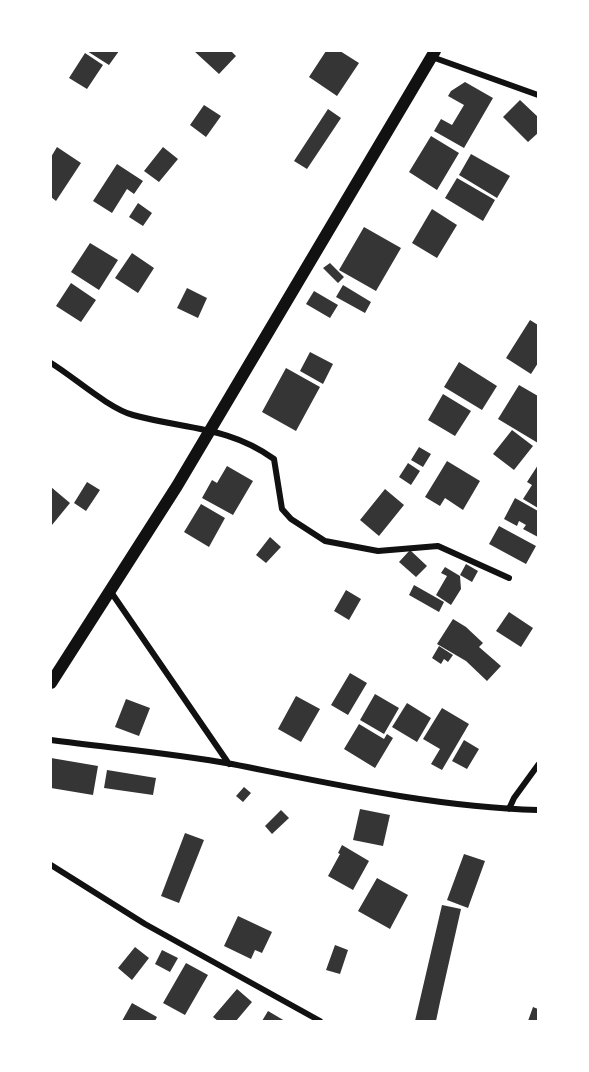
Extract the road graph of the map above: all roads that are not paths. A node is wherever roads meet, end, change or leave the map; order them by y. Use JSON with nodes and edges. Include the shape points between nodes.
{"nodes":[{"id":1,"x":434,"y":54,"type":"edge"},
{"id":2,"x":538,"y":95,"type":"edge"},
{"id":3,"x":51,"y":363,"type":"edge"},
{"id":4,"x":209,"y":430,"type":"junction"},
{"id":5,"x":509,"y":578,"type":"dead end"},
{"id":6,"x":111,"y":592,"type":"junction"},
{"id":7,"x":51,"y":683,"type":"edge"},
{"id":8,"x":51,"y":740,"type":"edge"},
{"id":9,"x":229,"y":764,"type":"junction"},
{"id":10,"x":538,"y":765,"type":"edge"},
{"id":11,"x":509,"y":809,"type":"junction"},
{"id":12,"x":538,"y":810,"type":"edge"},
{"id":13,"x":51,"y":865,"type":"edge"},
{"id":14,"x":320,"y":1021,"type":"edge"}],
"edges":[{"from":1,"to":2,"type":"street"},
{"from":1,"to":4,"type":"main road"},
{"from":3,"to":4,"type":"street","via":[[131,415]]},
{"from":4,"to":5,"type":"street","via":[[252,444],[274,459],[282,509],[325,541],[378,551],[438,546]]},
{"from":4,"to":6,"type":"main road"},
{"from":6,"to":7,"type":"main road"},
{"from":6,"to":9,"type":"street"},
{"from":8,"to":9,"type":"street"},
{"from":9,"to":11,"type":"street","via":[[335,786]]},
{"from":10,"to":11,"type":"street"},
{"from":11,"to":12,"type":"street"},
{"from":13,"to":14,"type":"street","via":[[145,924]]}]}
